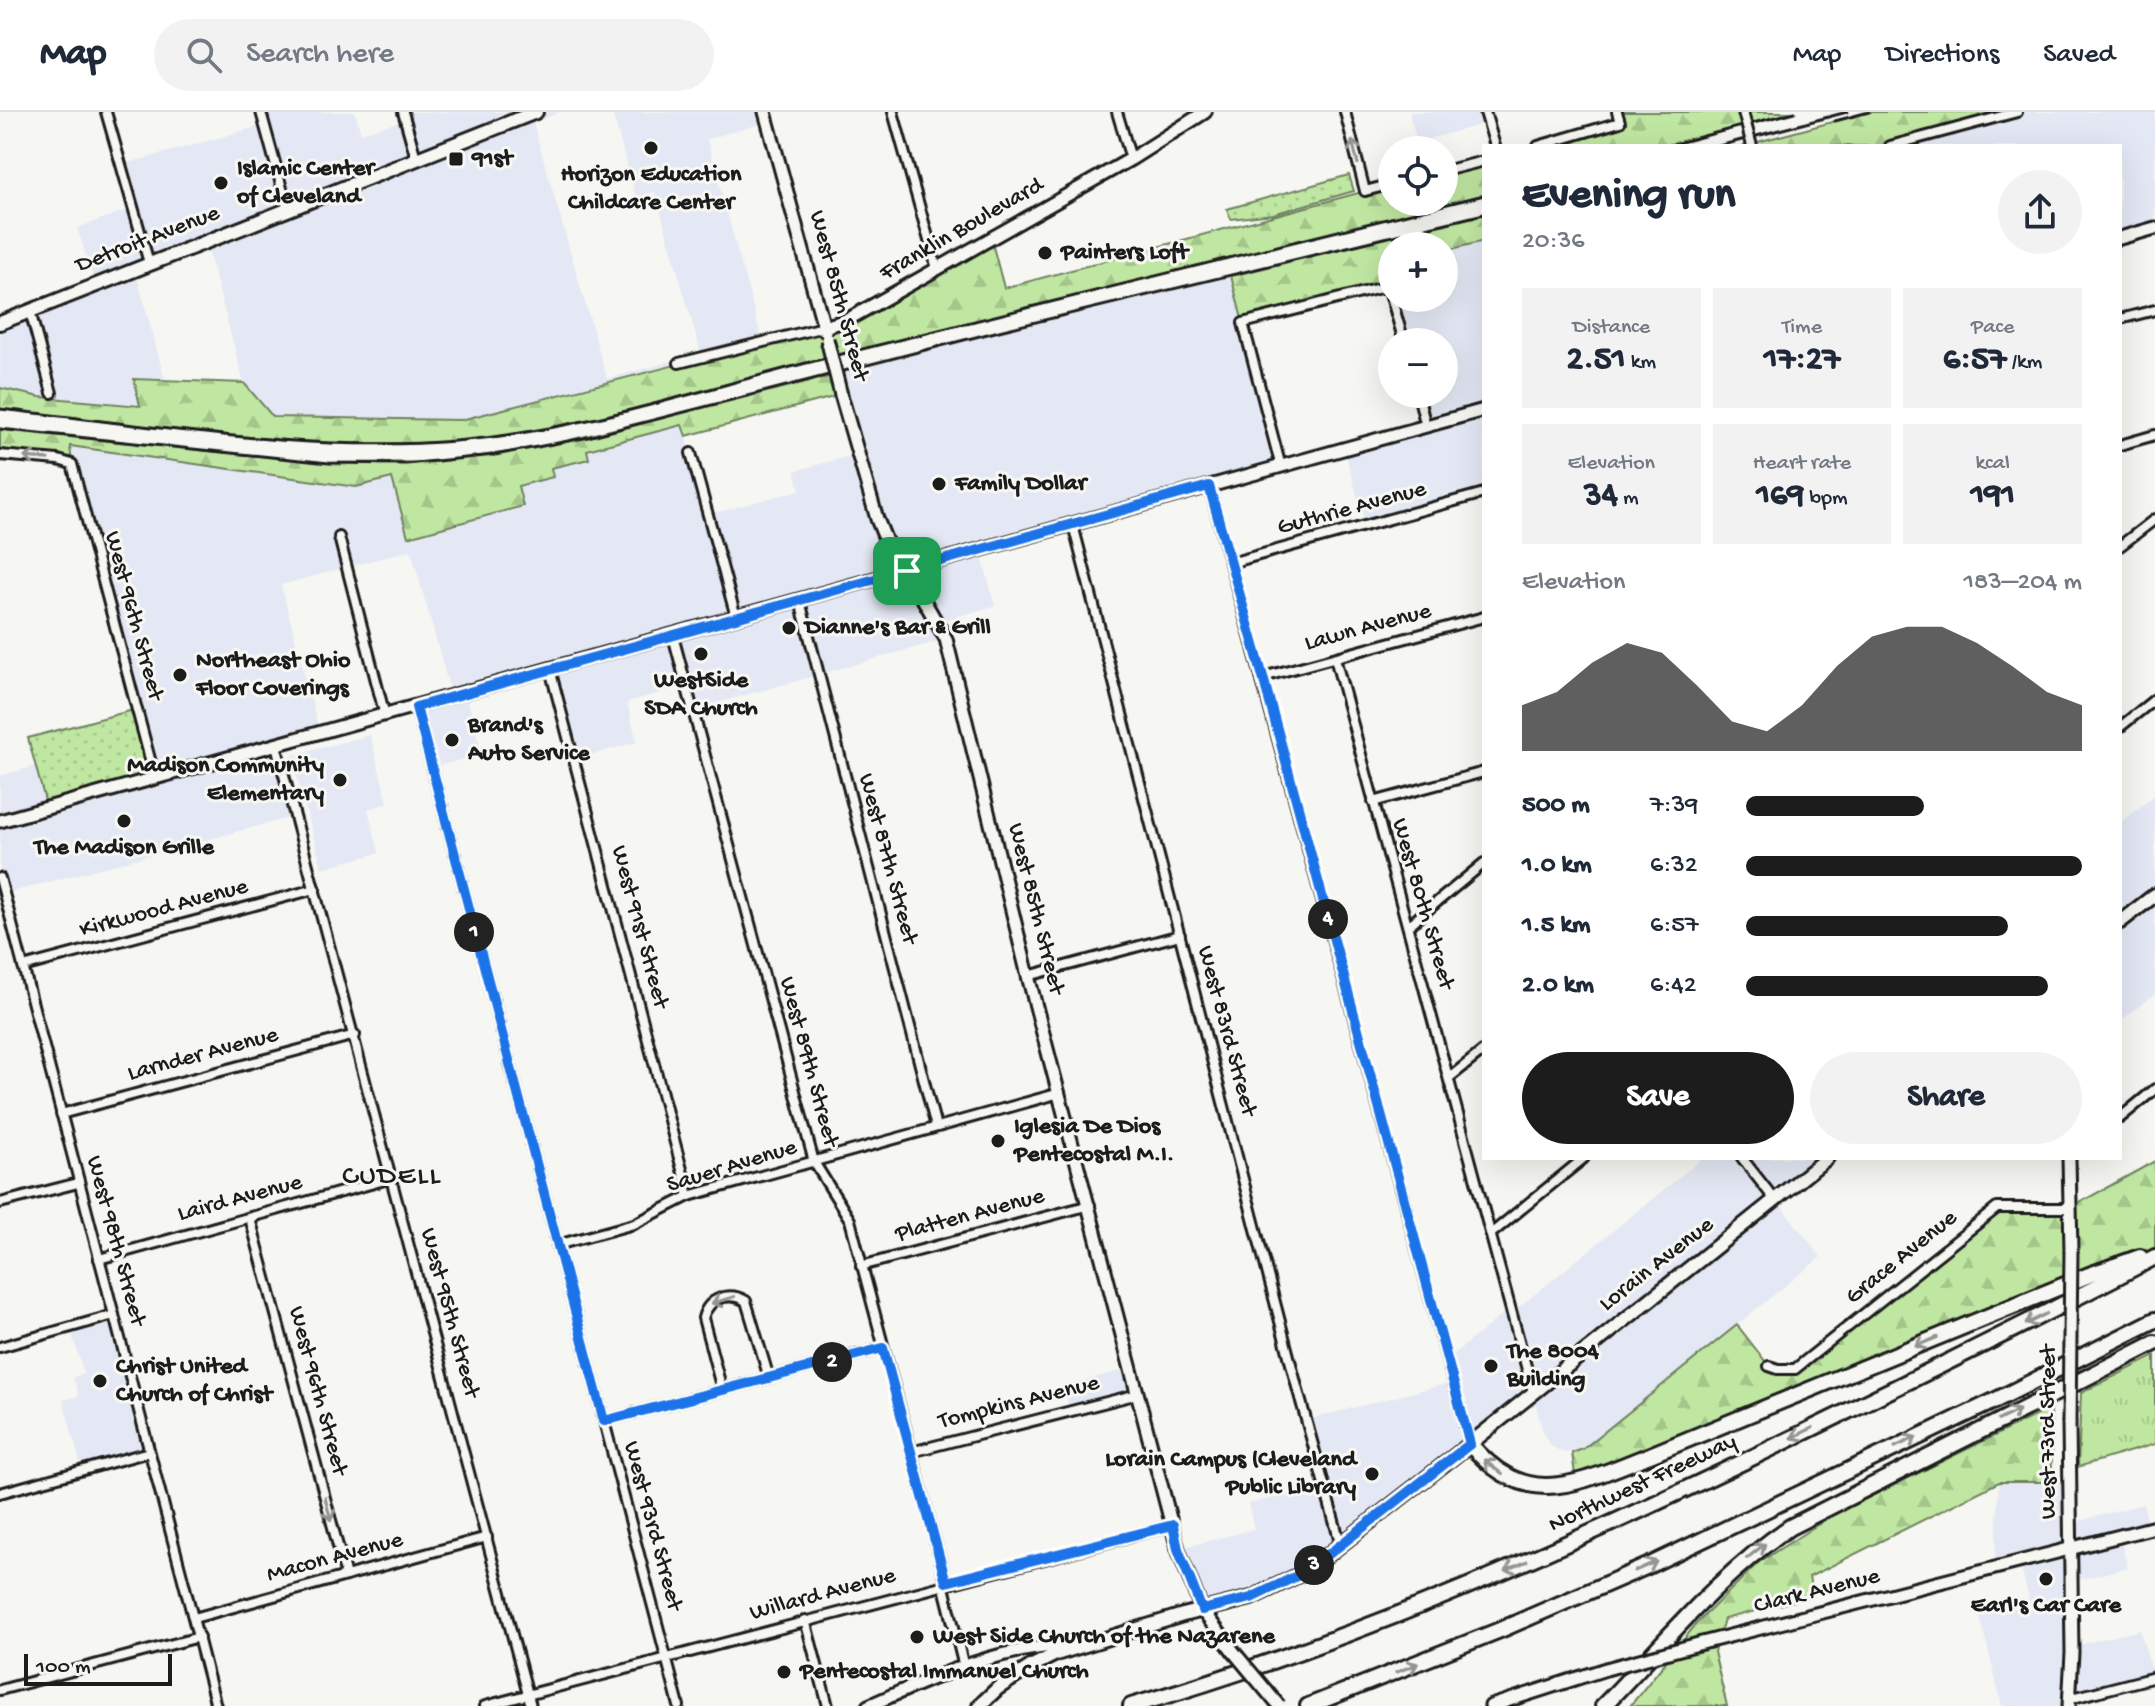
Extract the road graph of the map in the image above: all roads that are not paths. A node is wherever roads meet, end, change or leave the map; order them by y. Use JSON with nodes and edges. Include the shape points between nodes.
{"nodes":[{"id":1,"x":106,"y":112,"type":"edge"},
{"id":2,"x":261,"y":112,"type":"edge"},
{"id":3,"x":403,"y":112,"type":"edge"},
{"id":4,"x":536,"y":112,"type":"edge"},
{"id":5,"x":765,"y":112,"type":"edge"},
{"id":6,"x":893,"y":112,"type":"edge"},
{"id":7,"x":1117,"y":112,"type":"edge"},
{"id":8,"x":1205,"y":112,"type":"edge"},
{"id":9,"x":1345,"y":112,"type":"edge"},
{"id":10,"x":1485,"y":112,"type":"edge"},
{"id":11,"x":1617,"y":112,"type":"edge"},
{"id":12,"x":1743,"y":112,"type":"edge"},
{"id":13,"x":2017,"y":112,"type":"edge"},
{"id":14,"x":1494,"y":144,"type":"edge"},
{"id":15,"x":1545,"y":144,"type":"edge"},
{"id":16,"x":1751,"y":144,"type":"edge"},
{"id":17,"x":1897,"y":144,"type":"edge"},
{"id":18,"x":416,"y":158,"type":"junction"},
{"id":19,"x":1131,"y":159,"type":"junction"},
{"id":20,"x":1482,"y":162,"type":"edge"},
{"id":21,"x":1458,"y":168,"type":"edge"},
{"id":22,"x":1378,"y":188,"type":"edge"},
{"id":23,"x":288,"y":210,"type":"junction"},
{"id":24,"x":2155,"y":228,"type":"edge"},
{"id":25,"x":2122,"y":237,"type":"edge"},
{"id":26,"x":149,"y":263,"type":"junction"},
{"id":27,"x":937,"y":269,"type":"junction"},
{"id":28,"x":2155,"y":310,"type":"edge"},
{"id":29,"x":30,"y":311,"type":"junction"},
{"id":30,"x":2122,"y":318,"type":"edge"},
{"id":31,"x":0,"y":323,"type":"edge"},
{"id":32,"x":1400,"y":328,"type":"edge"},
{"id":33,"x":826,"y":333,"type":"junction"},
{"id":34,"x":679,"y":363,"type":"dead end"},
{"id":35,"x":52,"y":393,"type":"dead end"},
{"id":36,"x":1421,"y":408,"type":"edge"},
{"id":37,"x":1482,"y":411,"type":"edge"},
{"id":38,"x":1426,"y":427,"type":"junction"},
{"id":39,"x":2155,"y":435,"type":"edge"},
{"id":40,"x":2122,"y":444,"type":"edge"},
{"id":41,"x":691,"y":453,"type":"dead end"},
{"id":42,"x":0,"y":455,"type":"edge"},
{"id":43,"x":1281,"y":467,"type":"junction"},
{"id":44,"x":1209,"y":486,"type":"junction"},
{"id":45,"x":1482,"y":494,"type":"edge"},
{"id":46,"x":2155,"y":519,"type":"edge"},
{"id":47,"x":1073,"y":525,"type":"junction"},
{"id":48,"x":339,"y":537,"type":"dead end"},
{"id":49,"x":2122,"y":544,"type":"edge"},
{"id":50,"x":1230,"y":563,"type":"junction"},
{"id":51,"x":907,"y":571,"type":"junction"},
{"id":52,"x":800,"y":601,"type":"junction"},
{"id":53,"x":736,"y":617,"type":"junction"},
{"id":54,"x":1482,"y":618,"type":"edge"},
{"id":55,"x":673,"y":636,"type":"junction"},
{"id":56,"x":1335,"y":658,"type":"junction"},
{"id":57,"x":550,"y":669,"type":"junction"},
{"id":58,"x":1263,"y":677,"type":"junction"},
{"id":59,"x":2155,"y":699,"type":"edge"},
{"id":60,"x":416,"y":707,"type":"junction"},
{"id":61,"x":385,"y":716,"type":"junction"},
{"id":62,"x":2122,"y":725,"type":"edge"},
{"id":63,"x":276,"y":745,"type":"junction"},
{"id":64,"x":1482,"y":773,"type":"edge"},
{"id":65,"x":155,"y":778,"type":"junction"},
{"id":66,"x":1373,"y":802,"type":"junction"},
{"id":67,"x":0,"y":821,"type":"edge"},
{"id":68,"x":1482,"y":865,"type":"edge"},
{"id":69,"x":0,"y":878,"type":"edge"},
{"id":70,"x":315,"y":889,"type":"junction"},
{"id":71,"x":2155,"y":895,"type":"edge"},
{"id":72,"x":2122,"y":920,"type":"edge"},
{"id":73,"x":1408,"y":926,"type":"junction"},
{"id":74,"x":1180,"y":935,"type":"junction"},
{"id":75,"x":23,"y":967,"type":"junction"},
{"id":76,"x":1028,"y":976,"type":"junction"},
{"id":77,"x":355,"y":1035,"type":"junction"},
{"id":78,"x":1482,"y":1052,"type":"edge"},
{"id":79,"x":1449,"y":1078,"type":"junction"},
{"id":80,"x":2155,"y":1089,"type":"edge"},
{"id":81,"x":1060,"y":1093,"type":"junction"},
{"id":82,"x":61,"y":1114,"type":"junction"},
{"id":83,"x":2122,"y":1116,"type":"edge"},
{"id":84,"x":936,"y":1127,"type":"junction"},
{"id":85,"x":1582,"y":1160,"type":"edge"},
{"id":86,"x":1744,"y":1160,"type":"edge"},
{"id":87,"x":1825,"y":1160,"type":"edge"},
{"id":88,"x":2069,"y":1160,"type":"edge"},
{"id":89,"x":814,"y":1162,"type":"junction"},
{"id":90,"x":392,"y":1178,"type":"junction"},
{"id":91,"x":78,"y":1183,"type":"junction"},
{"id":92,"x":689,"y":1196,"type":"junction"},
{"id":93,"x":1775,"y":1200,"type":"junction"},
{"id":94,"x":0,"y":1203,"type":"edge"},
{"id":95,"x":1090,"y":1205,"type":"junction"},
{"id":96,"x":2070,"y":1208,"type":"junction"},
{"id":97,"x":250,"y":1218,"type":"junction"},
{"id":98,"x":1492,"y":1233,"type":"junction"},
{"id":99,"x":557,"y":1245,"type":"junction"},
{"id":100,"x":2155,"y":1251,"type":"edge"},
{"id":101,"x":2155,"y":1257,"type":"edge"},
{"id":102,"x":99,"y":1259,"type":"junction"},
{"id":103,"x":861,"y":1266,"type":"junction"},
{"id":104,"x":114,"y":1315,"type":"junction"},
{"id":105,"x":2155,"y":1320,"type":"edge"},
{"id":106,"x":2155,"y":1343,"type":"edge"},
{"id":107,"x":0,"y":1347,"type":"edge"},
{"id":108,"x":883,"y":1348,"type":"junction"},
{"id":109,"x":1769,"y":1366,"type":"dead end"},
{"id":110,"x":769,"y":1378,"type":"junction"},
{"id":111,"x":722,"y":1390,"type":"junction"},
{"id":112,"x":1533,"y":1392,"type":"junction"},
{"id":113,"x":1138,"y":1394,"type":"junction"},
{"id":114,"x":604,"y":1421,"type":"junction"},
{"id":115,"x":1470,"y":1444,"type":"junction"},
{"id":116,"x":149,"y":1452,"type":"junction"},
{"id":117,"x":911,"y":1452,"type":"junction"},
{"id":118,"x":0,"y":1493,"type":"edge"},
{"id":119,"x":1173,"y":1525,"type":"junction"},
{"id":120,"x":2155,"y":1527,"type":"edge"},
{"id":121,"x":487,"y":1537,"type":"junction"},
{"id":122,"x":1342,"y":1546,"type":"junction"},
{"id":123,"x":2071,"y":1550,"type":"junction"},
{"id":124,"x":346,"y":1576,"type":"junction"},
{"id":125,"x":945,"y":1583,"type":"junction"},
{"id":126,"x":1202,"y":1610,"type":"junction"},
{"id":127,"x":194,"y":1618,"type":"junction"},
{"id":128,"x":805,"y":1620,"type":"junction"},
{"id":129,"x":199,"y":1637,"type":"junction"},
{"id":130,"x":1079,"y":1645,"type":"junction"},
{"id":131,"x":666,"y":1657,"type":"junction"},
{"id":132,"x":964,"y":1667,"type":"junction"},
{"id":133,"x":2155,"y":1677,"type":"edge"},
{"id":134,"x":0,"y":1690,"type":"edge"},
{"id":135,"x":528,"y":1694,"type":"junction"},
{"id":136,"x":2069,"y":1702,"type":"edge"},
{"id":137,"x":216,"y":1706,"type":"edge"},
{"id":138,"x":485,"y":1706,"type":"edge"},
{"id":139,"x":531,"y":1706,"type":"edge"},
{"id":140,"x":679,"y":1706,"type":"edge"},
{"id":141,"x":828,"y":1706,"type":"edge"},
{"id":142,"x":868,"y":1706,"type":"edge"},
{"id":143,"x":979,"y":1706,"type":"edge"},
{"id":144,"x":1131,"y":1706,"type":"edge"},
{"id":145,"x":1279,"y":1706,"type":"edge"},
{"id":146,"x":1308,"y":1706,"type":"edge"},
{"id":147,"x":1491,"y":1706,"type":"edge"},
{"id":148,"x":1603,"y":1706,"type":"edge"}],
"edges":[{"from":1,"to":26,"type":"street"},
{"from":2,"to":23,"type":"street"},
{"from":3,"to":18,"type":"street"},
{"from":4,"to":18,"type":"main road","name":"Detroit Avenue"},
{"from":5,"to":33,"type":"street","name":"West 85th Street"},
{"from":6,"to":27,"type":"street"},
{"from":7,"to":19,"type":"street"},
{"from":8,"to":19,"type":"street","name":"Franklin Boulevard"},
{"from":22,"to":9,"type":"street","one_way":true,"via":[[1365,191]]},
{"from":10,"to":14,"type":"street"},
{"from":11,"to":15,"type":"street","via":[[1620,122]]},
{"from":12,"to":16,"type":"street","bridge":true},
{"from":13,"to":17,"type":"street"},
{"from":18,"to":23,"type":"main road","name":"Detroit Avenue"},
{"from":19,"to":27,"type":"street","name":"Franklin Boulevard"},
{"from":20,"to":21,"type":"street"},
{"from":23,"to":26,"type":"main road","name":"Detroit Avenue"},
{"from":24,"to":25,"type":"street"},
{"from":26,"to":29,"type":"main road","name":"Detroit Avenue"},
{"from":27,"to":33,"type":"street","name":"Franklin Boulevard"},
{"from":28,"to":30,"type":"street"},
{"from":29,"to":31,"type":"main road","name":"Detroit Avenue"},
{"from":29,"to":35,"type":"street"},
{"from":32,"to":43,"type":"street","via":[[1388,286],[1243,323]]},
{"from":33,"to":34,"type":"street","name":"Franklin Boulevard"},
{"from":33,"to":51,"type":"street","name":"West 85th Street","bridge":true,"via":[[877,519],[890,551]]},
{"from":36,"to":38,"type":"street"},
{"from":37,"to":38,"type":"street"},
{"from":38,"to":43,"type":"street"},
{"from":39,"to":40,"type":"street"},
{"from":41,"to":53,"type":"street"},
{"from":65,"to":42,"type":"street","name":"West 96th Street","one_way":true,"via":[[72,464]]},
{"from":43,"to":44,"type":"street"},
{"from":44,"to":47,"type":"street"},
{"from":44,"to":50,"type":"street"},
{"from":45,"to":50,"type":"street","name":"Guthrie Avenue"},
{"from":46,"to":49,"type":"street"},
{"from":47,"to":51,"type":"street"},
{"from":47,"to":74,"type":"street","name":"West 83rd Street"},
{"from":48,"to":61,"type":"street"},
{"from":50,"to":58,"type":"street"},
{"from":51,"to":52,"type":"street"},
{"from":51,"to":76,"type":"street","name":"West 85th Street","via":[[946,639]]},
{"from":52,"to":53,"type":"street"},
{"from":52,"to":84,"type":"street","name":"West 87th Street"},
{"from":53,"to":55,"type":"street"},
{"from":54,"to":56,"type":"street","name":"Lawn Avenue"},
{"from":55,"to":57,"type":"street"},
{"from":55,"to":89,"type":"street","name":"West 89th Street"},
{"from":56,"to":58,"type":"street","name":"Lawn Avenue"},
{"from":56,"to":66,"type":"street","name":"West 80th Street"},
{"from":57,"to":60,"type":"street"},
{"from":57,"to":92,"type":"street","name":"West 91st Street"},
{"from":58,"to":115,"type":"street"},
{"from":59,"to":62,"type":"street"},
{"from":60,"to":61,"type":"street"},
{"from":60,"to":99,"type":"street","name":"West 93rd Street"},
{"from":61,"to":63,"type":"street"},
{"from":63,"to":65,"type":"street"},
{"from":63,"to":70,"type":"street","name":"West 95th Street"},
{"from":64,"to":66,"type":"street"},
{"from":65,"to":67,"type":"street"},
{"from":66,"to":73,"type":"street","name":"West 80th Street"},
{"from":68,"to":73,"type":"street"},
{"from":69,"to":75,"type":"street","name":"West 98th Street"},
{"from":70,"to":75,"type":"street","name":"Kirkwood Avenue"},
{"from":70,"to":77,"type":"street","name":"West 95th Street"},
{"from":71,"to":72,"type":"main road"},
{"from":73,"to":79,"type":"street","name":"West 80th Street"},
{"from":74,"to":76,"type":"street"},
{"from":74,"to":122,"type":"street","name":"West 83rd Street"},
{"from":75,"to":82,"type":"street","name":"West 98th Street"},
{"from":76,"to":81,"type":"street","name":"West 85th Street"},
{"from":77,"to":82,"type":"street","name":"Larnder Avenue"},
{"from":77,"to":90,"type":"street","name":"West 95th Street"},
{"from":78,"to":79,"type":"street"},
{"from":79,"to":98,"type":"street","name":"West 80th Street"},
{"from":80,"to":83,"type":"street"},
{"from":81,"to":84,"type":"street","name":"Sauer Avenue"},
{"from":81,"to":95,"type":"street","name":"West 85th Street"},
{"from":82,"to":91,"type":"street","name":"West 98th Street"},
{"from":84,"to":89,"type":"street","name":"Sauer Avenue"},
{"from":85,"to":98,"type":"street"},
{"from":86,"to":93,"type":"street"},
{"from":87,"to":93,"type":"main road","name":"Lorain Avenue"},
{"from":88,"to":96,"type":"street","name":"West 73rd Street"},
{"from":89,"to":92,"type":"street","name":"Sauer Avenue"},
{"from":89,"to":103,"type":"street","name":"West 89th Street","via":[[850,1220]]},
{"from":90,"to":97,"type":"street","name":"Laird Avenue"},
{"from":90,"to":121,"type":"street","name":"West 95th Street"},
{"from":91,"to":94,"type":"street"},
{"from":91,"to":102,"type":"street","name":"West 98th Street"},
{"from":92,"to":99,"type":"street","name":"Sauer Avenue","via":[[634,1224]]},
{"from":93,"to":112,"type":"main road","name":"Lorain Avenue"},
{"from":95,"to":103,"type":"street","name":"Platten Avenue"},
{"from":95,"to":113,"type":"street","name":"West 85th Street"},
{"from":96,"to":109,"type":"street","name":"Grace Avenue","via":[[1997,1208],[1795,1369]]},
{"from":96,"to":123,"type":"street","name":"West 73rd Street","bridge":true},
{"from":97,"to":102,"type":"street","name":"Laird Avenue"},
{"from":97,"to":124,"type":"street","name":"West 96th Street","one_way":true},
{"from":98,"to":112,"type":"street","name":"West 80th Street"},
{"from":99,"to":114,"type":"street","name":"West 93rd Street"},
{"from":100,"to":115,"type":"highway","one_way":true,"via":[[1576,1482],[1549,1486],[1515,1481]]},
{"from":101,"to":144,"type":"highway","name":"Northwest Freeway","one_way":true,"via":[[1955,1360],[1497,1575],[1348,1635]]},
{"from":102,"to":104,"type":"street","name":"West 98th Street"},
{"from":103,"to":108,"type":"street","name":"West 89th Street"},
{"from":104,"to":107,"type":"street"},
{"from":104,"to":116,"type":"street","name":"West 98th Street"},
{"from":146,"to":105,"type":"highway","one_way":true,"via":[[1650,1565]]},
{"from":148,"to":106,"type":"highway","one_way":true,"via":[[1744,1560],[1790,1527]]},
{"from":108,"to":110,"type":"street"},
{"from":108,"to":117,"type":"street","name":"West 89th Street"},
{"from":110,"to":111,"type":"street"},
{"from":110,"to":111,"type":"street","one_way":true,"via":[[746,1301],[733,1295],[711,1302],[703,1318]]},
{"from":111,"to":114,"type":"street"},
{"from":112,"to":115,"type":"main road","name":"Lorain Avenue"},
{"from":113,"to":117,"type":"street","name":"Tompkins Avenue"},
{"from":113,"to":119,"type":"street","name":"West 85th Street"},
{"from":114,"to":131,"type":"street","name":"West 93rd Street"},
{"from":115,"to":122,"type":"main road","name":"Lorain Avenue"},
{"from":116,"to":118,"type":"street"},
{"from":116,"to":127,"type":"street","name":"West 98th Street"},
{"from":117,"to":125,"type":"street","name":"West 89th Street"},
{"from":119,"to":125,"type":"street","name":"Willard Avenue"},
{"from":119,"to":126,"type":"street","name":"West 85th Street"},
{"from":120,"to":123,"type":"street","name":"Clark Avenue"},
{"from":121,"to":124,"type":"street","name":"Macon Avenue"},
{"from":121,"to":135,"type":"street","name":"West 95th Street"},
{"from":122,"to":126,"type":"main road","name":"Lorain Avenue","via":[[1278,1587]]},
{"from":123,"to":136,"type":"street","name":"West 73rd Street"},
{"from":123,"to":147,"type":"street","name":"Clark Avenue","bridge":true,"via":[[1702,1643]]},
{"from":124,"to":127,"type":"street","name":"Macon Avenue"},
{"from":125,"to":128,"type":"street","name":"Willard Avenue"},
{"from":125,"to":132,"type":"street","name":"West 89th Street"},
{"from":126,"to":130,"type":"main road","name":"Lorain Avenue"},
{"from":126,"to":145,"type":"street","name":"West 85th Street","bridge":true},
{"from":127,"to":129,"type":"street","name":"West 98th Street"},
{"from":128,"to":131,"type":"street","name":"Willard Avenue"},
{"from":128,"to":141,"type":"street"},
{"from":129,"to":134,"type":"street"},
{"from":129,"to":137,"type":"street","name":"West 98th Street"},
{"from":130,"to":132,"type":"street","via":[[1042,1647]]},
{"from":130,"to":143,"type":"main road","name":"Lorain Avenue","via":[[1032,1666]]},
{"from":131,"to":135,"type":"street","name":"Willard Avenue"},
{"from":131,"to":140,"type":"street","name":"West 93rd Street"},
{"from":132,"to":142,"type":"street"},
{"from":133,"to":136,"type":"street"},
{"from":135,"to":138,"type":"street","name":"Willard Avenue"},
{"from":135,"to":139,"type":"street","name":"West 95th Street"}]}
